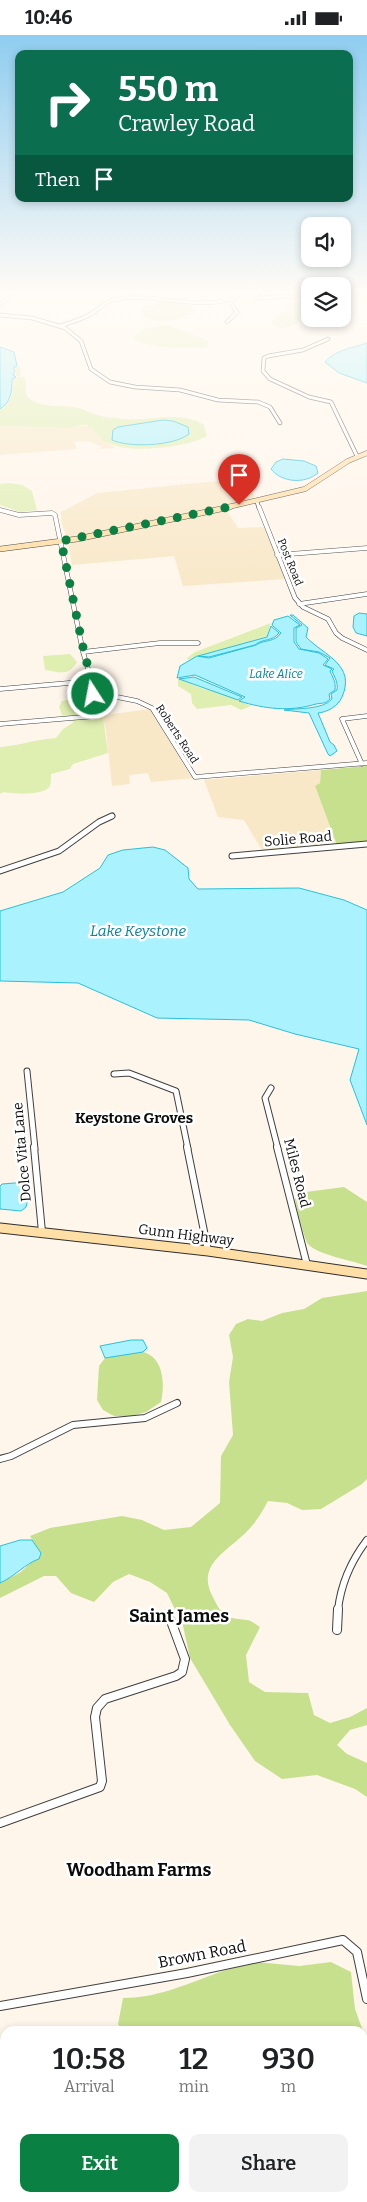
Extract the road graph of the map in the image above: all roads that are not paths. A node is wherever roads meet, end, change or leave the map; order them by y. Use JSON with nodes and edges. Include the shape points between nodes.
{"nodes":[{"id":1,"x":166,"y":390,"type":"edge"},
{"id":2,"x":296,"y":390,"type":"edge"},
{"id":3,"x":280,"y":423,"type":"dead end"},
{"id":4,"x":367,"y":453,"type":"edge"},
{"id":5,"x":357,"y":456,"type":"junction"},
{"id":6,"x":256,"y":502,"type":"junction"},
{"id":7,"x":0,"y":511,"type":"edge"},
{"id":8,"x":61,"y":541,"type":"junction"},
{"id":9,"x":367,"y":548,"type":"edge"},
{"id":10,"x":0,"y":549,"type":"edge"},
{"id":11,"x":277,"y":555,"type":"junction"},
{"id":12,"x":367,"y":594,"type":"edge"},
{"id":13,"x":299,"y":604,"type":"junction"},
{"id":14,"x":198,"y":643,"type":"dead end"},
{"id":15,"x":367,"y":650,"type":"edge"},
{"id":16,"x":84,"y":652,"type":"junction"},
{"id":17,"x":92,"y":681,"type":"junction"},
{"id":18,"x":0,"y":689,"type":"edge"},
{"id":19,"x":94,"y":689,"type":"junction"},
{"id":20,"x":367,"y":717,"type":"edge"},
{"id":21,"x":0,"y":724,"type":"edge"},
{"id":22,"x":365,"y":763,"type":"edge"},
{"id":23,"x":112,"y":816,"type":"dead end"},
{"id":24,"x":367,"y":844,"type":"edge"},
{"id":25,"x":232,"y":856,"type":"dead end"},
{"id":26,"x":0,"y":871,"type":"edge"},
{"id":27,"x":27,"y":1071,"type":"dead end"},
{"id":28,"x":114,"y":1074,"type":"dead end"},
{"id":29,"x":270,"y":1088,"type":"dead end"},
{"id":30,"x":0,"y":1228,"type":"edge"},
{"id":31,"x":42,"y":1232,"type":"junction"},
{"id":32,"x":208,"y":1251,"type":"junction"},
{"id":33,"x":307,"y":1265,"type":"junction"},
{"id":34,"x":367,"y":1274,"type":"edge"},
{"id":35,"x":177,"y":1403,"type":"dead end"},
{"id":36,"x":0,"y":1459,"type":"edge"},
{"id":37,"x":367,"y":1540,"type":"edge"},
{"id":38,"x":171,"y":1621,"type":"dead end"},
{"id":39,"x":337,"y":1630,"type":"dead end"},
{"id":40,"x":0,"y":1823,"type":"edge"},
{"id":41,"x":367,"y":1999,"type":"edge"},
{"id":42,"x":0,"y":2006,"type":"edge"}],
"edges":[{"from":1,"to":3,"type":"street","via":[[216,400],[260,403],[270,407]]},
{"from":2,"to":5,"type":"street","via":[[308,397],[331,402]]},
{"from":4,"to":5,"type":"street"},
{"from":5,"to":6,"type":"street","via":[[312,487]]},
{"from":6,"to":8,"type":"street"},
{"from":6,"to":11,"type":"street","name":"Post Road"},
{"from":7,"to":8,"type":"street","via":[[19,515],[52,513]]},
{"from":8,"to":10,"type":"street"},
{"from":8,"to":16,"type":"street"},
{"from":9,"to":11,"type":"street"},
{"from":11,"to":13,"type":"street","name":"Post Road"},
{"from":12,"to":13,"type":"street"},
{"from":13,"to":15,"type":"street","name":"Post Road","via":[[328,618],[342,639]]},
{"from":14,"to":16,"type":"street","via":[[160,643]]},
{"from":16,"to":17,"type":"street"},
{"from":17,"to":18,"type":"street"},
{"from":17,"to":19,"type":"street"},
{"from":19,"to":21,"type":"street","via":[[96,716]]},
{"from":19,"to":22,"type":"street","name":"Roberts Road","via":[[152,708],[195,777]]},
{"from":20,"to":22,"type":"street","via":[[342,719]]},
{"from":23,"to":26,"type":"street","via":[[99,821],[50,856]]},
{"from":24,"to":25,"type":"street","name":"Solie Road"},
{"from":27,"to":31,"type":"street","name":"Dolce Vita Lane"},
{"from":28,"to":32,"type":"street","via":[[128,1073],[176,1091]]},
{"from":29,"to":33,"type":"street","name":"Miles Road","via":[[265,1099]]},
{"from":30,"to":31,"type":"street","name":"Gunn Highway"},
{"from":31,"to":32,"type":"street","name":"Gunn Highway"},
{"from":32,"to":33,"type":"street","name":"Gunn Highway"},
{"from":33,"to":34,"type":"street","name":"Gunn Highway"},
{"from":35,"to":36,"type":"street","via":[[146,1418],[73,1425]]},
{"from":37,"to":39,"type":"street","via":[[354,1555],[344,1577],[338,1602]]},
{"from":38,"to":40,"type":"street","via":[[185,1659],[182,1672],[105,1699],[97,1708],[100,1787]]},
{"from":41,"to":42,"type":"street","name":"Brown Road","via":[[357,1953],[343,1940],[187,1973]]}]}
